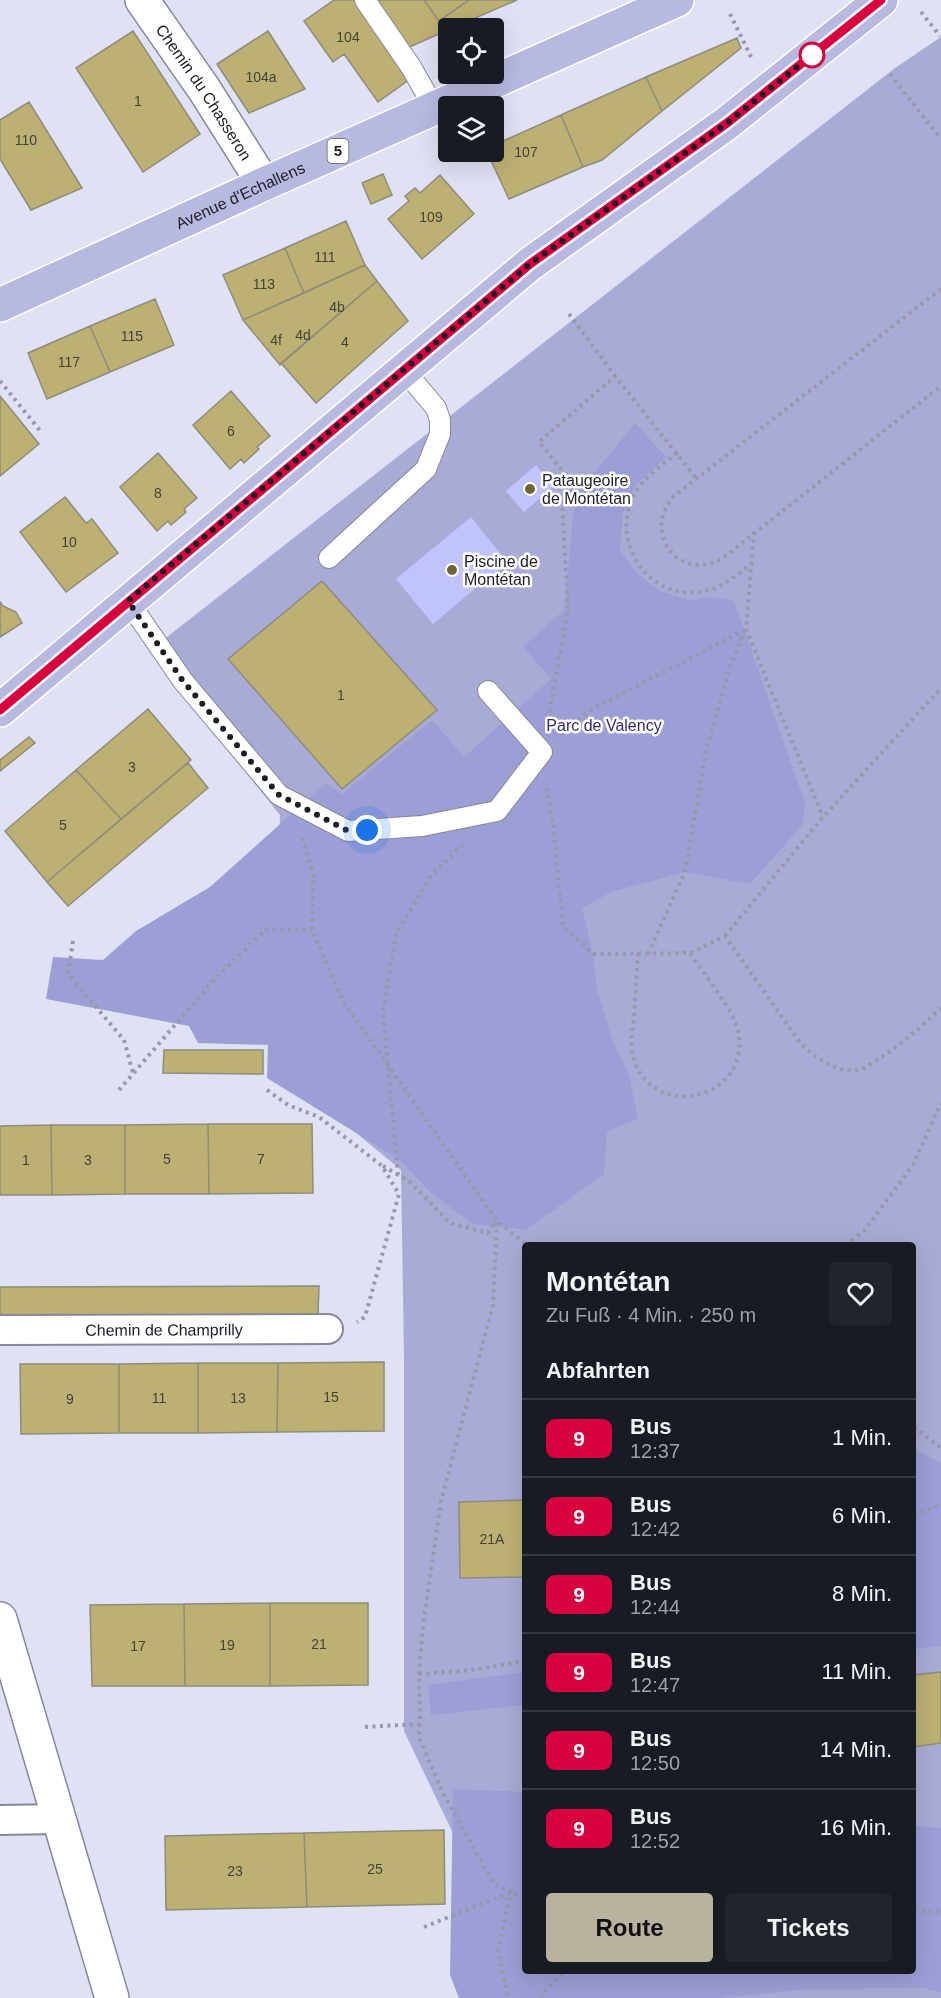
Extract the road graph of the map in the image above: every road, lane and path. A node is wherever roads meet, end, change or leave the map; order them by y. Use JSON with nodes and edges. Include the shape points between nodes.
{"nodes":[{"id":1,"x":142,"y":0,"type":"edge"},
{"id":2,"x":365,"y":0,"type":"edge"},
{"id":3,"x":678,"y":0,"type":"edge"},
{"id":4,"x":881,"y":0,"type":"edge"},
{"id":5,"x":921,"y":12,"type":"dead end"},
{"id":6,"x":730,"y":14,"type":"dead end"},
{"id":7,"x":940,"y":36,"type":"edge"},
{"id":8,"x":753,"y":61,"type":"dead end"},
{"id":9,"x":890,"y":74,"type":"dead end"},
{"id":10,"x":435,"y":109,"type":"junction"},
{"id":11,"x":941,"y":139,"type":"edge"},
{"id":12,"x":264,"y":184,"type":"junction"},
{"id":13,"x":941,"y":289,"type":"edge"},
{"id":14,"x":0,"y":305,"type":"edge"},
{"id":15,"x":569,"y":314,"type":"dead end"},
{"id":16,"x":403,"y":369,"type":"junction"},
{"id":17,"x":615,"y":376,"type":"junction"},
{"id":18,"x":0,"y":381,"type":"edge"},
{"id":19,"x":941,"y":386,"type":"edge"},
{"id":20,"x":42,"y":434,"type":"dead end"},
{"id":21,"x":677,"y":453,"type":"junction"},
{"id":22,"x":696,"y":478,"type":"junction"},
{"id":23,"x":754,"y":532,"type":"junction"},
{"id":24,"x":329,"y":558,"type":"dead end"},
{"id":25,"x":752,"y":564,"type":"junction"},
{"id":26,"x":128,"y":601,"type":"junction"},
{"id":27,"x":746,"y":629,"type":"junction"},
{"id":28,"x":941,"y":688,"type":"edge"},
{"id":29,"x":488,"y":691,"type":"dead end"},
{"id":30,"x":0,"y":710,"type":"edge"},
{"id":31,"x":542,"y":752,"type":"junction"},
{"id":32,"x":279,"y":795,"type":"junction"},
{"id":33,"x":496,"y":811,"type":"junction"},
{"id":34,"x":823,"y":817,"type":"junction"},
{"id":35,"x":312,"y":930,"type":"junction"},
{"id":36,"x":725,"y":936,"type":"junction"},
{"id":37,"x":73,"y":941,"type":"dead end"},
{"id":38,"x":638,"y":953,"type":"junction"},
{"id":39,"x":690,"y":953,"type":"junction"},
{"id":40,"x":648,"y":954,"type":"junction"},
{"id":41,"x":941,"y":1008,"type":"edge"},
{"id":42,"x":389,"y":1068,"type":"junction"},
{"id":43,"x":133,"y":1074,"type":"junction"},
{"id":44,"x":119,"y":1090,"type":"dead end"},
{"id":45,"x":267,"y":1090,"type":"dead end"},
{"id":46,"x":941,"y":1103,"type":"edge"},
{"id":47,"x":382,"y":1166,"type":"junction"},
{"id":48,"x":398,"y":1175,"type":"junction"},
{"id":49,"x":497,"y":1221,"type":"junction"},
{"id":50,"x":522,"y":1242,"type":"edge"},
{"id":51,"x":849,"y":1242,"type":"edge"},
{"id":52,"x":328,"y":1329,"type":"joint"},
{"id":53,"x":0,"y":1330,"type":"edge"},
{"id":54,"x":916,"y":1429,"type":"edge"},
{"id":55,"x":941,"y":1448,"type":"edge"},
{"id":56,"x":941,"y":1505,"type":"edge"},
{"id":57,"x":916,"y":1514,"type":"edge"},
{"id":58,"x":0,"y":1619,"type":"edge"},
{"id":59,"x":522,"y":1662,"type":"edge"},
{"id":60,"x":419,"y":1674,"type":"junction"},
{"id":61,"x":420,"y":1724,"type":"junction"},
{"id":62,"x":365,"y":1727,"type":"dead end"},
{"id":63,"x":0,"y":1820,"type":"edge"},
{"id":64,"x":58,"y":1820,"type":"junction"},
{"id":65,"x":511,"y":1892,"type":"junction"},
{"id":66,"x":522,"y":1898,"type":"edge"},
{"id":67,"x":916,"y":1911,"type":"edge"},
{"id":68,"x":941,"y":1912,"type":"edge"},
{"id":69,"x":424,"y":1927,"type":"dead end"},
{"id":70,"x":563,"y":1974,"type":"edge"},
{"id":71,"x":112,"y":1998,"type":"edge"},
{"id":72,"x":508,"y":1998,"type":"edge"},
{"id":73,"x":540,"y":1998,"type":"edge"}],
"edges":[{"from":1,"to":12,"type":"street","name":"Chemin du Chasseron"},
{"from":2,"to":10,"type":"lane"},
{"from":3,"to":10,"type":"main road","name":"Avenue d'Echallens","number":"5"},
{"from":4,"to":16,"type":"main road","via":[[727,123],[530,264]]},
{"from":5,"to":7,"type":"path"},
{"from":6,"to":8,"type":"path"},
{"from":9,"to":11,"type":"path"},
{"from":10,"to":12,"type":"main road","name":"Avenue d'Echallens","number":"5"},
{"from":12,"to":14,"type":"main road","name":"Avenue d'Echallens","number":"5"},
{"from":13,"to":22,"type":"path"},
{"from":15,"to":17,"type":"path"},
{"from":16,"to":24,"type":"lane","via":[[436,408],[440,434],[426,469]]},
{"from":16,"to":26,"type":"main road"},
{"from":17,"to":21,"type":"path"},
{"from":17,"to":31,"type":"path","via":[[539,441],[576,487],[562,500],[568,610]]},
{"from":18,"to":20,"type":"path"},
{"from":19,"to":23,"type":"path"},
{"from":21,"to":22,"type":"path"},
{"from":21,"to":25,"type":"path","via":[[647,478],[634,494],[627,514],[627,536],[639,566],[670,589],[689,592],[708,591],[725,584]]},
{"from":22,"to":23,"type":"path","via":[[667,504],[662,514],[662,538],[668,549],[690,564],[702,565],[715,562]]},
{"from":23,"to":25,"type":"path"},
{"from":25,"to":27,"type":"path"},
{"from":26,"to":30,"type":"main road"},
{"from":26,"to":32,"type":"lane","via":[[183,681]]},
{"from":27,"to":31,"type":"path","via":[[589,711]]},
{"from":27,"to":34,"type":"path"},
{"from":27,"to":40,"type":"path","via":[[730,666],[706,752],[685,872]]},
{"from":28,"to":34,"type":"path"},
{"from":29,"to":31,"type":"lane"},
{"from":31,"to":33,"type":"lane"},
{"from":31,"to":38,"type":"path","via":[[563,926],[593,954]]},
{"from":32,"to":33,"type":"lane","via":[[348,831],[422,826]]},
{"from":32,"to":35,"type":"path","via":[[297,822],[313,873]]},
{"from":33,"to":42,"type":"path","via":[[430,877],[396,934],[383,1012]]},
{"from":34,"to":36,"type":"path"},
{"from":35,"to":42,"type":"path","via":[[343,1001]]},
{"from":35,"to":43,"type":"path","via":[[266,929],[212,982]]},
{"from":36,"to":39,"type":"path"},
{"from":36,"to":41,"type":"path","via":[[791,1033],[831,1066],[860,1070],[898,1047]]},
{"from":37,"to":43,"type":"path","via":[[68,974],[124,1040]]},
{"from":38,"to":39,"type":"path","via":[[631,1039],[634,1062],[648,1083],[661,1092],[688,1097],[702,1095],[723,1082],[739,1052],[734,1019]]},
{"from":38,"to":40,"type":"path"},
{"from":39,"to":40,"type":"path"},
{"from":42,"to":48,"type":"path"},
{"from":42,"to":49,"type":"path"},
{"from":43,"to":44,"type":"path"},
{"from":45,"to":47,"type":"path","via":[[288,1105],[319,1117]]},
{"from":46,"to":51,"type":"path","via":[[913,1165],[864,1231]]},
{"from":47,"to":48,"type":"path"},
{"from":47,"to":52,"type":"path","via":[[399,1194],[365,1317],[350,1328]]},
{"from":48,"to":49,"type":"path","via":[[450,1222],[488,1233]]},
{"from":49,"to":50,"type":"path"},
{"from":49,"to":60,"type":"path","via":[[493,1305],[441,1501]]},
{"from":52,"to":53,"type":"street","name":"Chemin de Champrilly"},
{"from":54,"to":55,"type":"path"},
{"from":56,"to":57,"type":"path"},
{"from":58,"to":64,"type":"street"},
{"from":59,"to":60,"type":"path"},
{"from":60,"to":61,"type":"path"},
{"from":61,"to":62,"type":"path"},
{"from":61,"to":65,"type":"path","via":[[419,1737],[442,1793],[494,1884]]},
{"from":63,"to":64,"type":"street"},
{"from":64,"to":71,"type":"street"},
{"from":65,"to":66,"type":"path"},
{"from":65,"to":69,"type":"path"},
{"from":65,"to":72,"type":"path","via":[[498,1951]]},
{"from":67,"to":68,"type":"path"},
{"from":70,"to":73,"type":"path"}]}
